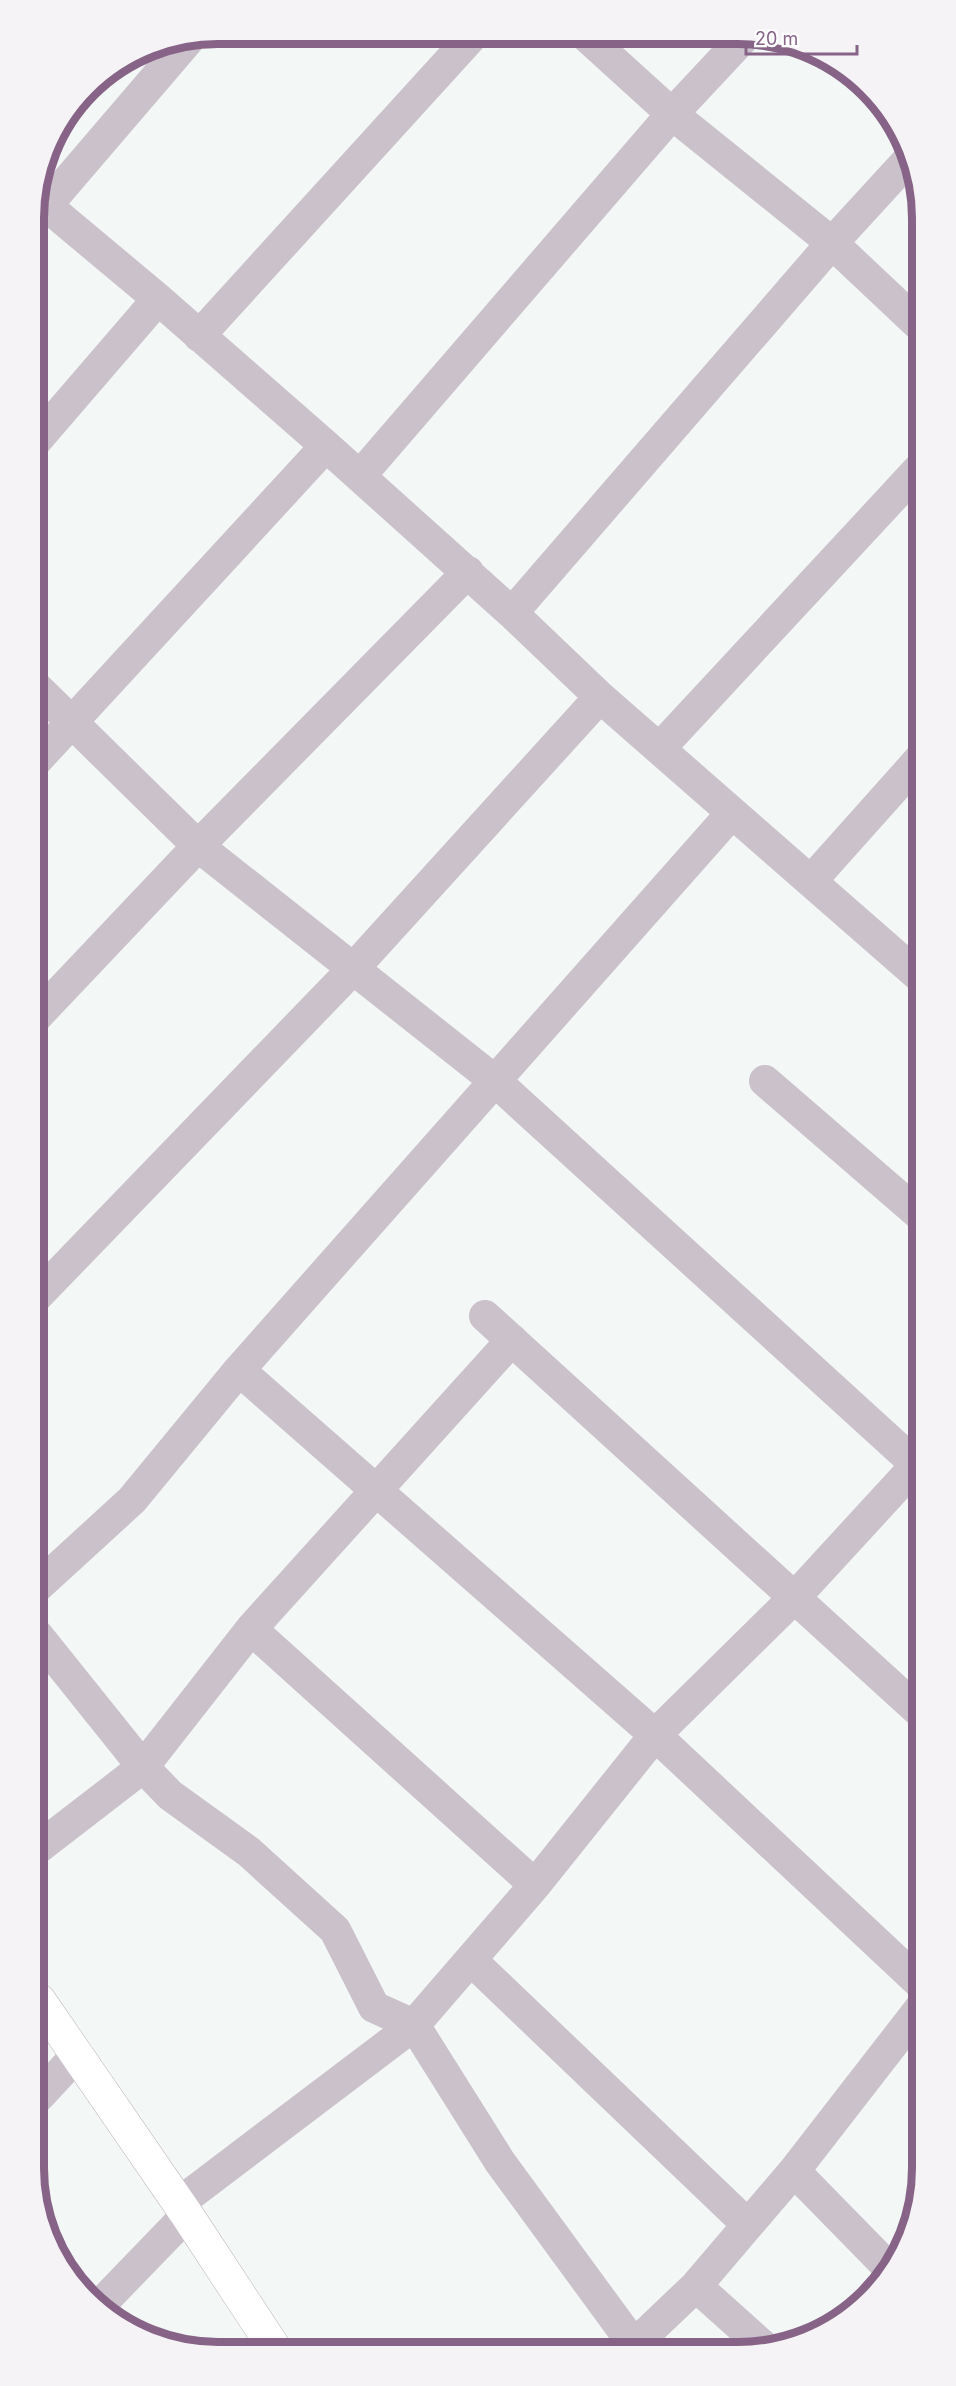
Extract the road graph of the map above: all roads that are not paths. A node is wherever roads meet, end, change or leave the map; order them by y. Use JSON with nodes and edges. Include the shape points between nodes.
{"nodes":[{"id":1,"x":594,"y":43,"type":"edge"},
{"id":2,"x":738,"y":43,"type":"edge"},
{"id":3,"x":465,"y":44,"type":"edge"},
{"id":4,"x":181,"y":47,"type":"edge"},
{"id":5,"x":672,"y":114,"type":"junction"},
{"id":6,"x":904,"y":164,"type":"edge"},
{"id":7,"x":45,"y":196,"type":"edge"},
{"id":8,"x":44,"y":204,"type":"edge"},
{"id":9,"x":832,"y":243,"type":"junction"},
{"id":10,"x":158,"y":299,"type":"junction"},
{"id":11,"x":912,"y":318,"type":"edge"},
{"id":12,"x":199,"y":336,"type":"junction"},
{"id":13,"x":44,"y":432,"type":"edge"},
{"id":14,"x":326,"y":446,"type":"junction"},
{"id":15,"x":360,"y":476,"type":"junction"},
{"id":16,"x":912,"y":476,"type":"edge"},
{"id":17,"x":468,"y":573,"type":"junction"},
{"id":18,"x":512,"y":613,"type":"junction"},
{"id":19,"x":44,"y":694,"type":"edge"},
{"id":20,"x":600,"y":697,"type":"junction"},
{"id":21,"x":74,"y":723,"type":"junction"},
{"id":22,"x":660,"y":748,"type":"junction"},
{"id":23,"x":44,"y":753,"type":"edge"},
{"id":24,"x":912,"y":767,"type":"edge"},
{"id":25,"x":732,"y":813,"type":"junction"},
{"id":26,"x":198,"y":846,"type":"junction"},
{"id":27,"x":810,"y":881,"type":"junction"},
{"id":28,"x":353,"y":969,"type":"junction"},
{"id":29,"x":912,"y":970,"type":"edge"},
{"id":30,"x":44,"y":1009,"type":"edge"},
{"id":31,"x":494,"y":1080,"type":"junction"},
{"id":32,"x":765,"y":1082,"type":"dead end"},
{"id":33,"x":912,"y":1208,"type":"edge"},
{"id":34,"x":43,"y":1289,"type":"edge"},
{"id":35,"x":485,"y":1316,"type":"dead end"},
{"id":36,"x":512,"y":1340,"type":"junction"},
{"id":37,"x":239,"y":1370,"type":"junction"},
{"id":38,"x":912,"y":1459,"type":"edge"},
{"id":39,"x":912,"y":1472,"type":"edge"},
{"id":40,"x":375,"y":1489,"type":"junction"},
{"id":41,"x":43,"y":1581,"type":"edge"},
{"id":42,"x":796,"y":1596,"type":"junction"},
{"id":43,"x":251,"y":1629,"type":"junction"},
{"id":44,"x":43,"y":1643,"type":"edge"},
{"id":45,"x":912,"y":1705,"type":"edge"},
{"id":46,"x":655,"y":1735,"type":"junction"},
{"id":47,"x":143,"y":1767,"type":"junction"},
{"id":48,"x":43,"y":1844,"type":"edge"},
{"id":49,"x":535,"y":1884,"type":"junction"},
{"id":50,"x":471,"y":1960,"type":"junction"},
{"id":51,"x":912,"y":1976,"type":"edge"},
{"id":52,"x":43,"y":2006,"type":"edge"},
{"id":53,"x":912,"y":2019,"type":"edge"},
{"id":54,"x":414,"y":2025,"type":"junction"},
{"id":55,"x":77,"y":2055,"type":"junction"},
{"id":56,"x":43,"y":2092,"type":"edge"},
{"id":57,"x":794,"y":2171,"type":"junction"},
{"id":58,"x":183,"y":2209,"type":"junction"},
{"id":59,"x":747,"y":2224,"type":"junction"},
{"id":60,"x":884,"y":2263,"type":"edge"},
{"id":61,"x":696,"y":2286,"type":"junction"},
{"id":62,"x":104,"y":2300,"type":"edge"},
{"id":63,"x":758,"y":2341,"type":"edge"},
{"id":64,"x":271,"y":2343,"type":"edge"},
{"id":65,"x":630,"y":2343,"type":"edge"},
{"id":66,"x":637,"y":2343,"type":"edge"}],
"edges":[{"from":1,"to":5,"type":"street"},
{"from":2,"to":5,"type":"street"},
{"from":3,"to":12,"type":"street"},
{"from":4,"to":7,"type":"street"},
{"from":5,"to":9,"type":"street"},
{"from":5,"to":15,"type":"street"},
{"from":6,"to":9,"type":"street"},
{"from":8,"to":10,"type":"street"},
{"from":9,"to":11,"type":"street"},
{"from":9,"to":18,"type":"street"},
{"from":10,"to":12,"type":"street"},
{"from":10,"to":13,"type":"street"},
{"from":12,"to":14,"type":"street"},
{"from":14,"to":15,"type":"street"},
{"from":14,"to":21,"type":"street"},
{"from":15,"to":17,"type":"street"},
{"from":16,"to":22,"type":"street"},
{"from":17,"to":18,"type":"street"},
{"from":17,"to":26,"type":"street"},
{"from":18,"to":20,"type":"street"},
{"from":19,"to":21,"type":"street"},
{"from":20,"to":22,"type":"street"},
{"from":20,"to":28,"type":"street"},
{"from":21,"to":23,"type":"street"},
{"from":21,"to":26,"type":"street"},
{"from":22,"to":25,"type":"street"},
{"from":24,"to":27,"type":"street"},
{"from":25,"to":27,"type":"street"},
{"from":25,"to":31,"type":"street"},
{"from":26,"to":28,"type":"street"},
{"from":26,"to":30,"type":"street"},
{"from":27,"to":29,"type":"street"},
{"from":28,"to":31,"type":"street"},
{"from":28,"to":34,"type":"street"},
{"from":31,"to":37,"type":"street"},
{"from":31,"to":38,"type":"street"},
{"from":32,"to":33,"type":"street"},
{"from":35,"to":36,"type":"street"},
{"from":36,"to":40,"type":"street"},
{"from":36,"to":42,"type":"street"},
{"from":37,"to":40,"type":"street"},
{"from":37,"to":41,"type":"street","via":[[132,1500]]},
{"from":39,"to":42,"type":"street"},
{"from":40,"to":43,"type":"street"},
{"from":40,"to":46,"type":"street"},
{"from":42,"to":45,"type":"street"},
{"from":42,"to":46,"type":"street"},
{"from":43,"to":47,"type":"street"},
{"from":43,"to":49,"type":"street"},
{"from":44,"to":47,"type":"street"},
{"from":46,"to":49,"type":"street"},
{"from":46,"to":51,"type":"street"},
{"from":47,"to":48,"type":"street"},
{"from":47,"to":54,"type":"street","via":[[170,1795],[249,1852],[335,1930],[374,2007]]},
{"from":49,"to":50,"type":"street"},
{"from":50,"to":54,"type":"street"},
{"from":50,"to":59,"type":"street"},
{"from":52,"to":55,"type":"street"},
{"from":53,"to":57,"type":"street"},
{"from":54,"to":58,"type":"street"},
{"from":54,"to":65,"type":"street","via":[[500,2163]]},
{"from":55,"to":56,"type":"street"},
{"from":55,"to":58,"type":"street"},
{"from":57,"to":59,"type":"street"},
{"from":57,"to":60,"type":"street"},
{"from":58,"to":62,"type":"street"},
{"from":58,"to":64,"type":"street"},
{"from":59,"to":61,"type":"street"},
{"from":61,"to":63,"type":"street"},
{"from":61,"to":66,"type":"street"}]}
